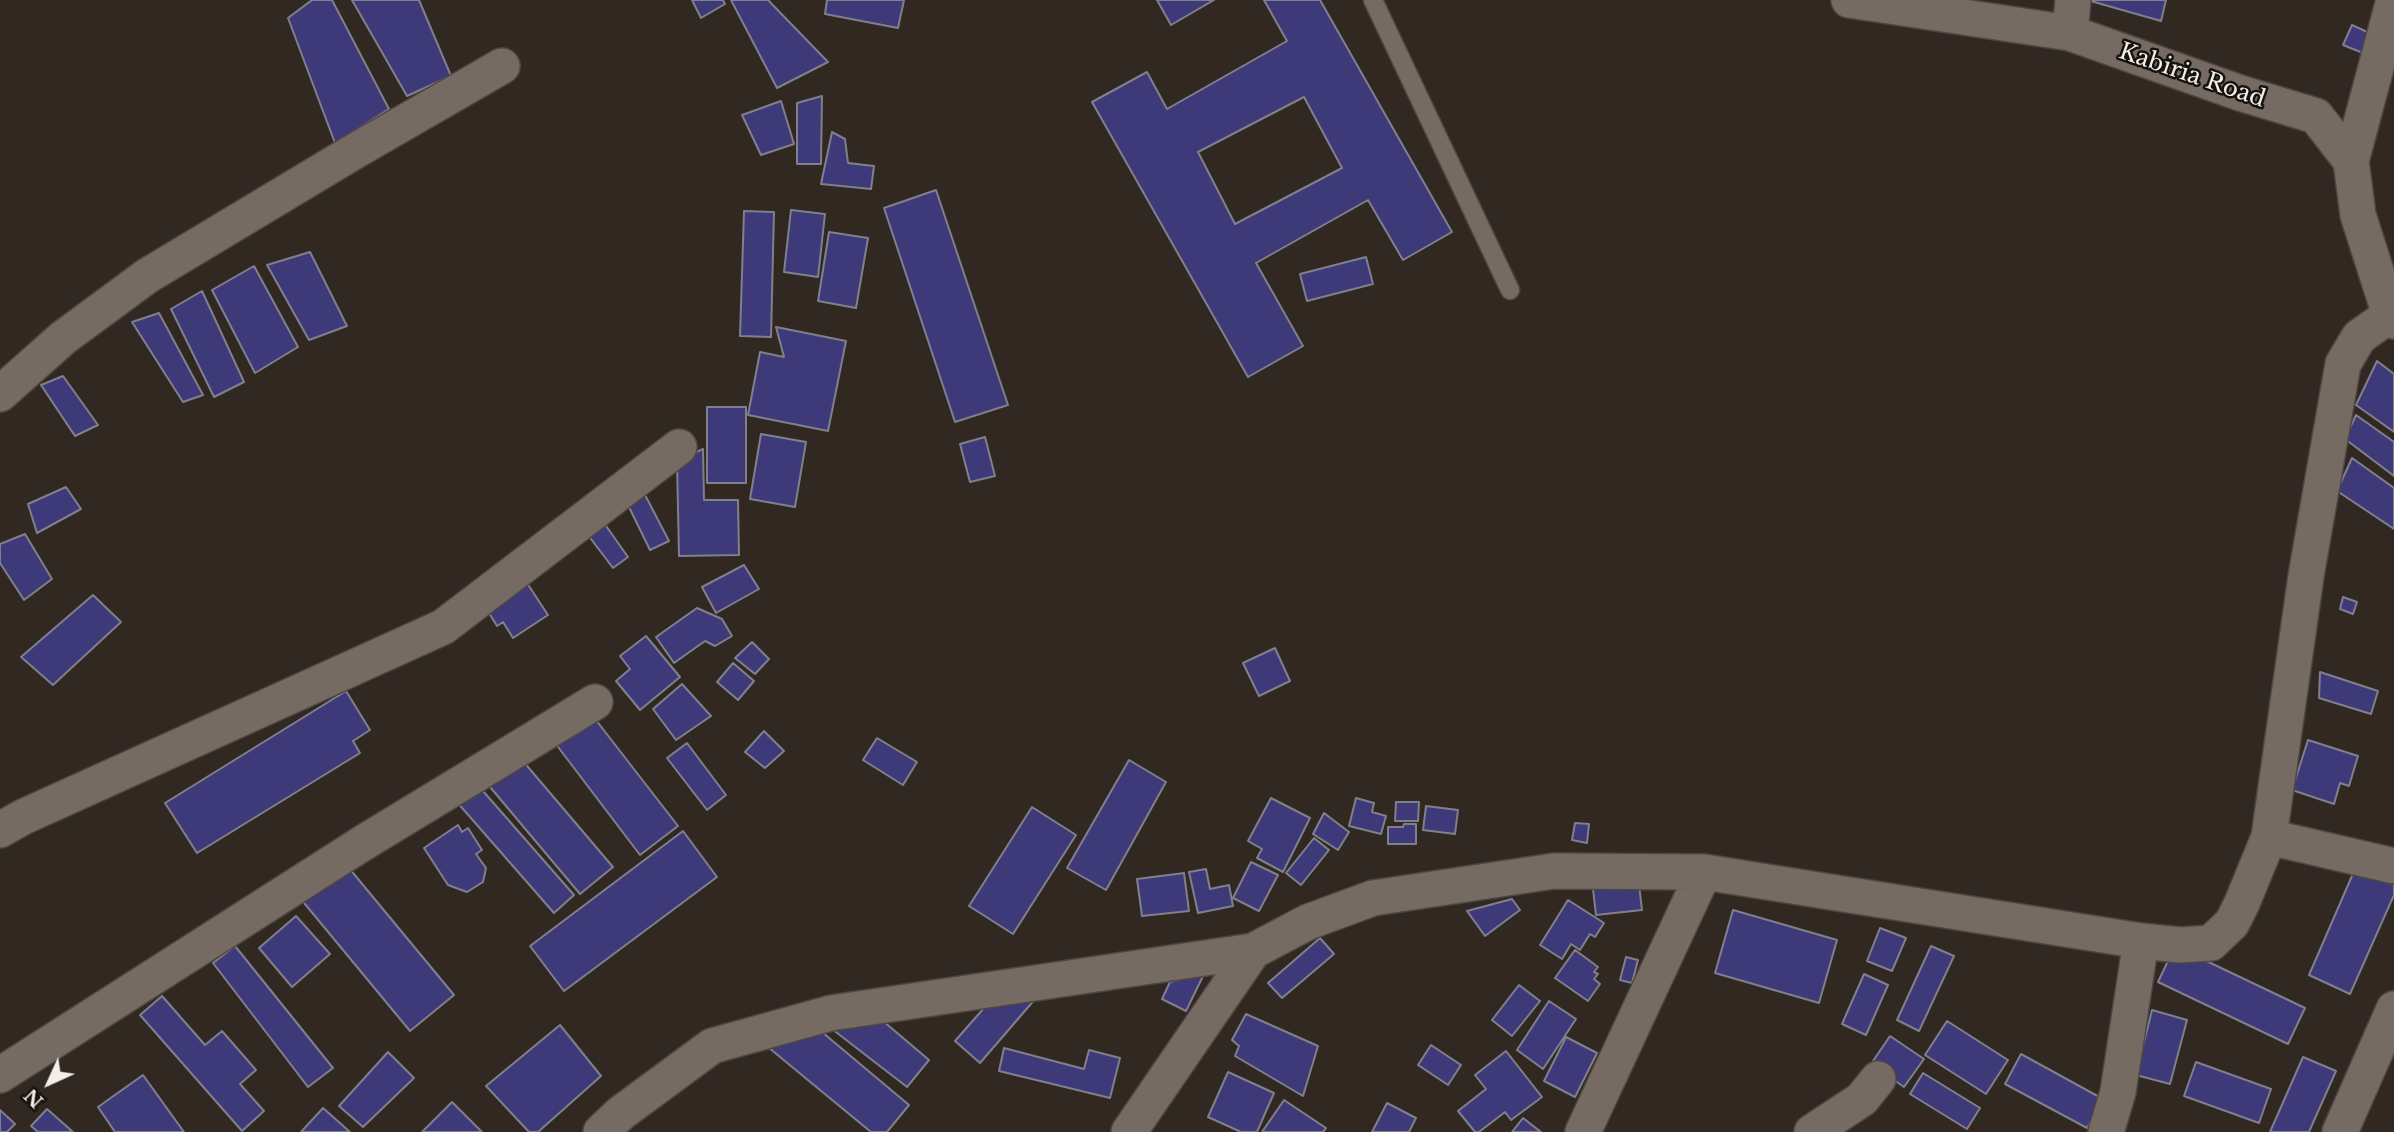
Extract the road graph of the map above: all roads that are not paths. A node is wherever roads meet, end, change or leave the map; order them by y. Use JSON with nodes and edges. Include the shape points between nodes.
{"nodes":[{"id":1,"x":1373,"y":0,"type":"edge"},
{"id":2,"x":1849,"y":0,"type":"edge"},
{"id":3,"x":2394,"y":0,"type":"edge"},
{"id":4,"x":2071,"y":17,"type":"edge"},
{"id":5,"x":502,"y":66,"type":"dead end"},
{"id":6,"x":2351,"y":161,"type":"junction"},
{"id":7,"x":1510,"y":290,"type":"dead end"},
{"id":8,"x":2392,"y":318,"type":"edge"},
{"id":9,"x":0,"y":394,"type":"edge"},
{"id":10,"x":679,"y":447,"type":"dead end"},
{"id":11,"x":595,"y":702,"type":"dead end"},
{"id":12,"x":0,"y":830,"type":"edge"},
{"id":13,"x":2269,"y":837,"type":"junction"},
{"id":14,"x":2394,"y":866,"type":"edge"},
{"id":15,"x":1704,"y":872,"type":"junction"},
{"id":16,"x":2141,"y":941,"type":"junction"},
{"id":17,"x":1253,"y":951,"type":"junction"},
{"id":18,"x":2394,"y":1009,"type":"edge"},
{"id":19,"x":0,"y":1075,"type":"edge"},
{"id":20,"x":1878,"y":1079,"type":"dead end"},
{"id":21,"x":601,"y":1132,"type":"edge"},
{"id":22,"x":1129,"y":1132,"type":"edge"},
{"id":23,"x":1583,"y":1132,"type":"edge"},
{"id":24,"x":1812,"y":1132,"type":"edge"},
{"id":25,"x":2106,"y":1132,"type":"edge"},
{"id":26,"x":2340,"y":1132,"type":"edge"}],
"edges":[{"from":1,"to":7,"type":"lane"},
{"from":2,"to":4,"type":"street","name":"Kabiria Road"},
{"from":3,"to":6,"type":"street"},
{"from":4,"to":6,"type":"street","name":"Kabiria Road","via":[[2240,93],[2316,116]]},
{"from":5,"to":9,"type":"street","via":[[147,276],[74,329]]},
{"from":6,"to":8,"type":"street","via":[[2358,215]]},
{"from":8,"to":13,"type":"street","via":[[2359,337],[2343,364],[2306,576]]},
{"from":10,"to":12,"type":"street","via":[[443,627]]},
{"from":11,"to":19,"type":"street","via":[[363,843]]},
{"from":13,"to":14,"type":"street"},
{"from":13,"to":16,"type":"street","via":[[2232,923],[2211,943]]},
{"from":15,"to":16,"type":"street"},
{"from":15,"to":17,"type":"street","via":[[1554,871],[1373,898],[1308,922]]},
{"from":15,"to":23,"type":"street"},
{"from":16,"to":25,"type":"street","via":[[2118,1093]]},
{"from":17,"to":21,"type":"street","via":[[831,1013],[712,1046]]},
{"from":17,"to":22,"type":"street"},
{"from":18,"to":26,"type":"street"},
{"from":20,"to":24,"type":"street","via":[[1863,1099]]}]}
